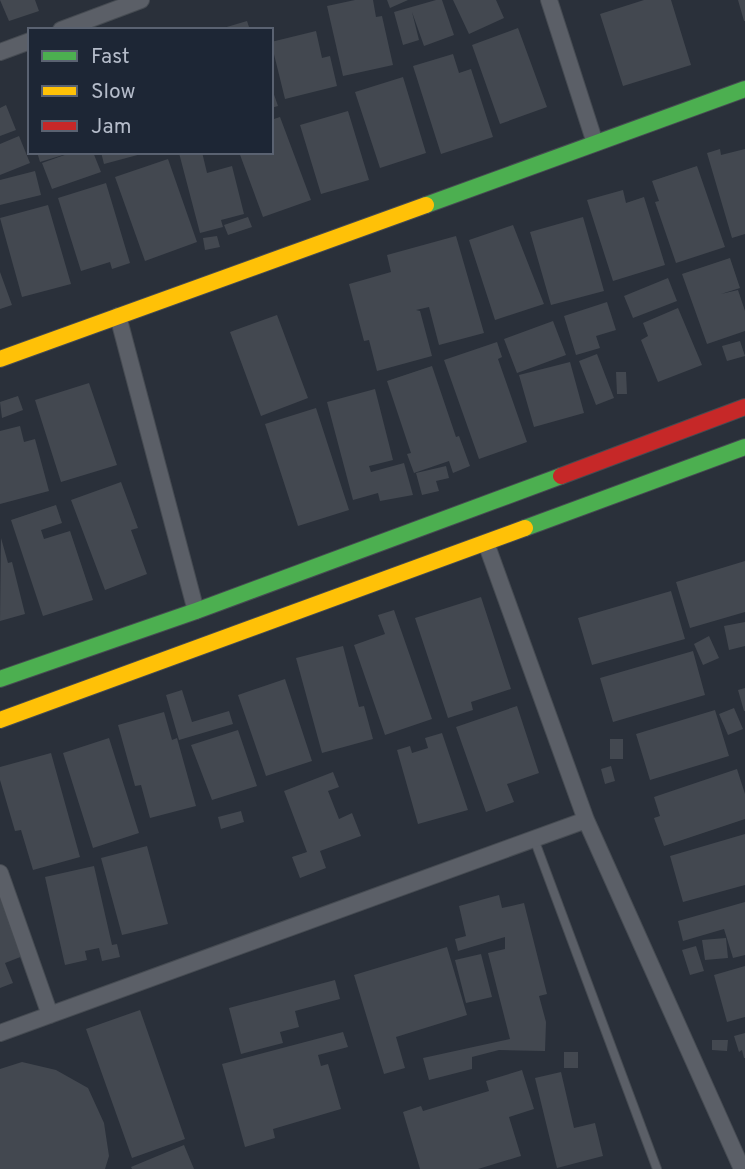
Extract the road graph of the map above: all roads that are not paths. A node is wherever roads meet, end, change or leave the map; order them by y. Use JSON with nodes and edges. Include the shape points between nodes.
{"nodes":[{"id":1,"x":141,"y":0,"type":"edge"},
{"id":2,"x":549,"y":0,"type":"edge"},
{"id":3,"x":66,"y":28,"type":"edge"},
{"id":4,"x":28,"y":42,"type":"edge"},
{"id":5,"x":0,"y":52,"type":"edge"},
{"id":6,"x":745,"y":89,"type":"edge"},
{"id":7,"x":596,"y":143,"type":"junction"},
{"id":8,"x":118,"y":316,"type":"junction"},
{"id":9,"x":0,"y":359,"type":"edge"},
{"id":10,"x":745,"y":407,"type":"edge"},
{"id":11,"x":745,"y":447,"type":"edge"},
{"id":12,"x":486,"y":543,"type":"junction"},
{"id":13,"x":196,"y":611,"type":"junction"},
{"id":14,"x":0,"y":680,"type":"edge"},
{"id":15,"x":0,"y":720,"type":"edge"},
{"id":16,"x":586,"y":820,"type":"junction"},
{"id":17,"x":534,"y":839,"type":"junction"},
{"id":18,"x":0,"y":873,"type":"edge"},
{"id":19,"x":50,"y":1015,"type":"junction"},
{"id":20,"x":0,"y":1033,"type":"edge"},
{"id":21,"x":657,"y":1169,"type":"edge"},
{"id":22,"x":742,"y":1169,"type":"edge"}],
"edges":[{"from":1,"to":3,"type":"street"},
{"from":2,"to":7,"type":"street"},
{"from":4,"to":5,"type":"street"},
{"from":6,"to":7,"type":"street"},
{"from":7,"to":8,"type":"street"},
{"from":8,"to":9,"type":"street"},
{"from":8,"to":13,"type":"street"},
{"from":10,"to":13,"type":"street"},
{"from":11,"to":12,"type":"street"},
{"from":12,"to":15,"type":"street"},
{"from":12,"to":16,"type":"street"},
{"from":13,"to":14,"type":"street"},
{"from":16,"to":17,"type":"street"},
{"from":16,"to":22,"type":"street"},
{"from":17,"to":19,"type":"street"},
{"from":17,"to":21,"type":"lane"},
{"from":18,"to":19,"type":"street"},
{"from":19,"to":20,"type":"street"}]}
